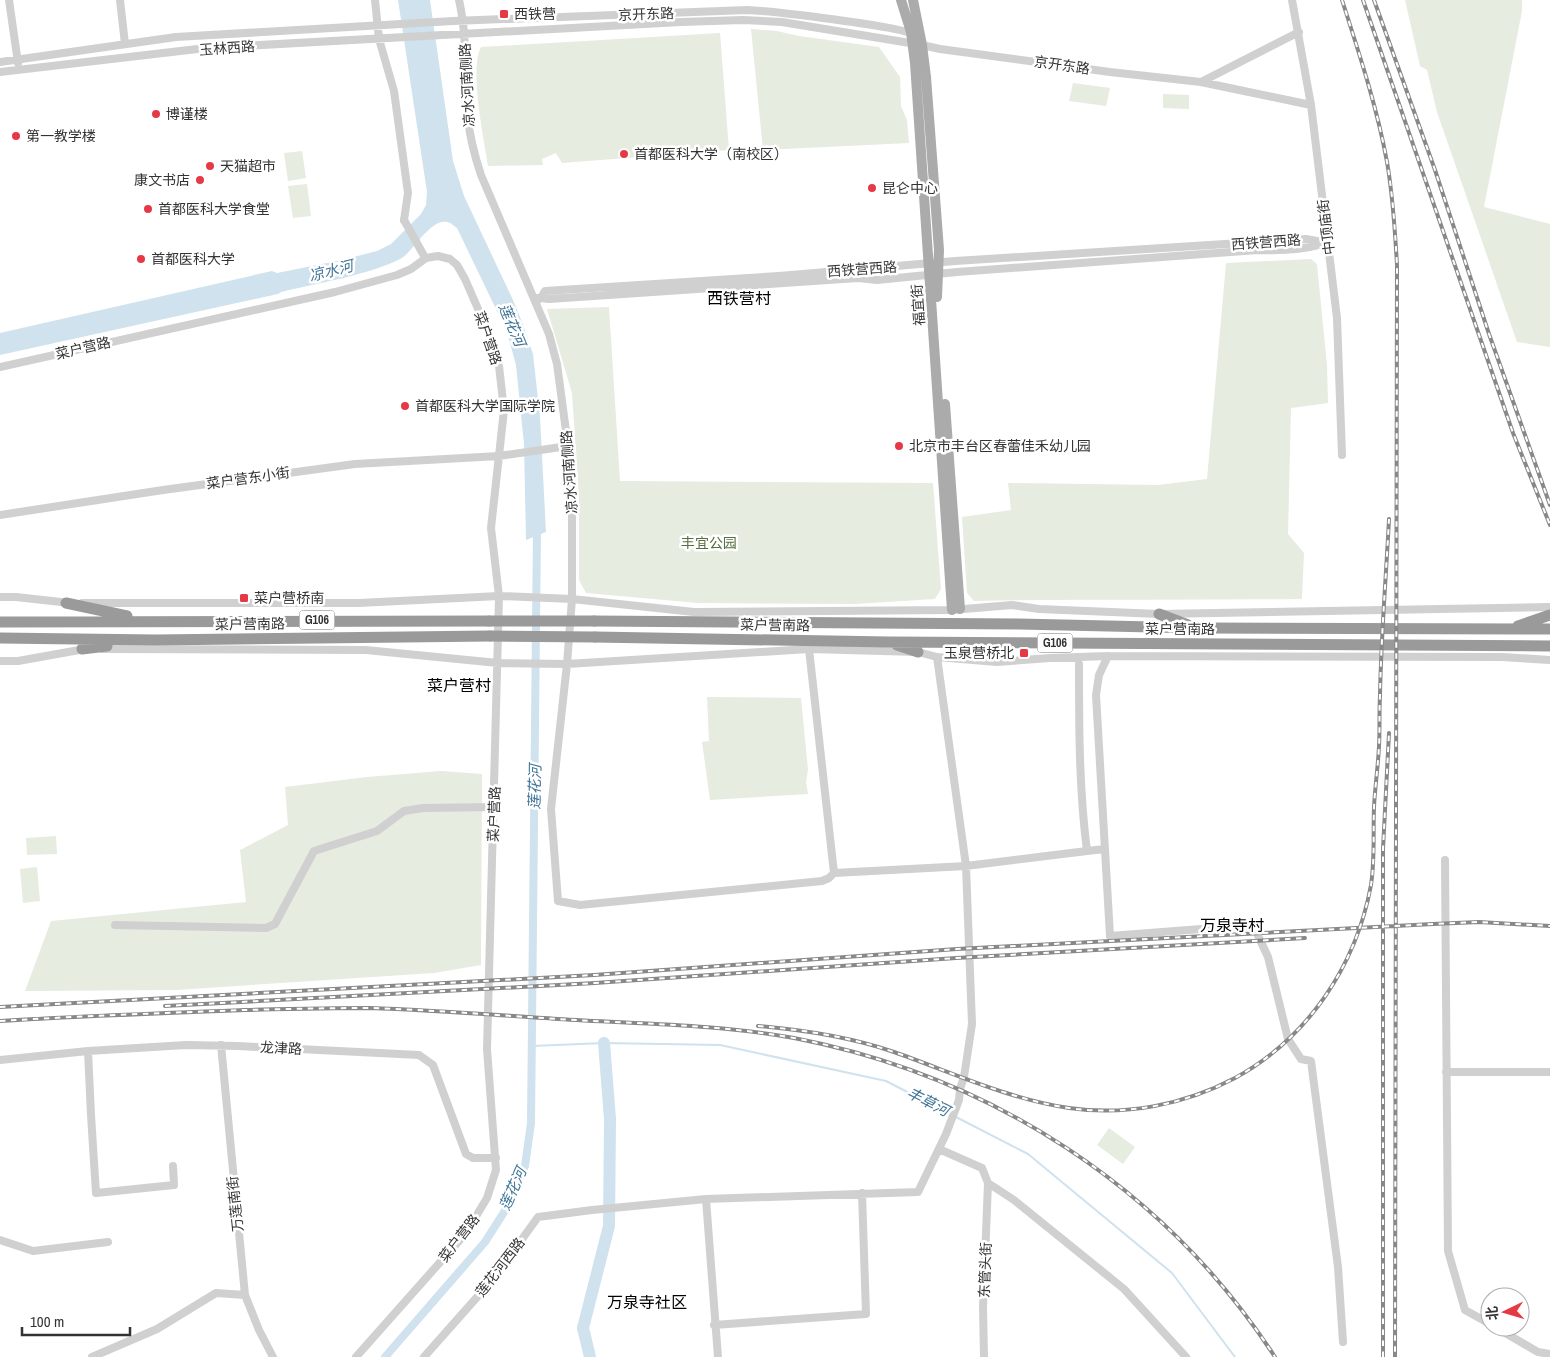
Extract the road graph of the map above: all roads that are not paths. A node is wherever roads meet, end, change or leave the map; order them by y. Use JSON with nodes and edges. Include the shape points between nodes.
{"nodes":[{"id":1,"x":9,"y":0,"type":"edge"},
{"id":2,"x":120,"y":0,"type":"edge"},
{"id":3,"x":375,"y":0,"type":"edge"},
{"id":4,"x":459,"y":0,"type":"edge"},
{"id":5,"x":901,"y":0,"type":"edge"},
{"id":6,"x":913,"y":0,"type":"edge"},
{"id":7,"x":1292,"y":0,"type":"edge"},
{"id":8,"x":453,"y":21,"type":"joint"},
{"id":9,"x":464,"y":21,"type":"junction"},
{"id":10,"x":377,"y":26,"type":"junction"},
{"id":11,"x":911,"y":32,"type":"junction"},
{"id":12,"x":1299,"y":32,"type":"junction"},
{"id":13,"x":464,"y":34,"type":"junction"},
{"id":14,"x":455,"y":35,"type":"joint"},
{"id":15,"x":378,"y":39,"type":"junction"},
{"id":16,"x":125,"y":44,"type":"junction"},
{"id":17,"x":917,"y":45,"type":"junction"},
{"id":18,"x":17,"y":60,"type":"junction"},
{"id":19,"x":0,"y":62,"type":"edge"},
{"id":20,"x":18,"y":70,"type":"junction"},
{"id":21,"x":0,"y":72,"type":"edge"},
{"id":22,"x":1202,"y":82,"type":"junction"},
{"id":23,"x":1312,"y":105,"type":"junction"},
{"id":24,"x":1328,"y":243,"type":"junction"},
{"id":25,"x":425,"y":256,"type":"junction"},
{"id":26,"x":933,"y":269,"type":"junction"},
{"id":27,"x":537,"y":299,"type":"junction"},
{"id":28,"x":0,"y":367,"type":"edge"},
{"id":29,"x":568,"y":446,"type":"junction"},
{"id":30,"x":498,"y":456,"type":"junction"},
{"id":31,"x":1342,"y":456,"type":"dead end"},
{"id":32,"x":0,"y":516,"type":"edge"},
{"id":33,"x":499,"y":596,"type":"junction"},
{"id":34,"x":0,"y":597,"type":"edge"},
{"id":35,"x":572,"y":599,"type":"junction"},
{"id":36,"x":66,"y":603,"type":"junction"},
{"id":37,"x":1550,"y":607,"type":"edge"},
{"id":38,"x":956,"y":609,"type":"junction"},
{"id":39,"x":1159,"y":614,"type":"junction"},
{"id":40,"x":1550,"y":615,"type":"edge"},
{"id":41,"x":145,"y":620,"type":"junction"},
{"id":42,"x":0,"y":622,"type":"edge"},
{"id":43,"x":1197,"y":628,"type":"junction"},
{"id":44,"x":1550,"y":629,"type":"edge"},
{"id":45,"x":1509,"y":630,"type":"junction"},
{"id":46,"x":0,"y":638,"type":"edge"},
{"id":47,"x":156,"y":640,"type":"junction"},
{"id":48,"x":888,"y":642,"type":"junction"},
{"id":49,"x":1550,"y":648,"type":"edge"},
{"id":50,"x":82,"y":649,"type":"junction"},
{"id":51,"x":809,"y":649,"type":"junction"},
{"id":52,"x":918,"y":652,"type":"junction"},
{"id":53,"x":1108,"y":656,"type":"junction"},
{"id":54,"x":937,"y":657,"type":"junction"},
{"id":55,"x":1550,"y":660,"type":"edge"},
{"id":56,"x":0,"y":661,"type":"edge"},
{"id":57,"x":498,"y":663,"type":"junction"},
{"id":58,"x":567,"y":664,"type":"junction"},
{"id":59,"x":1079,"y":664,"type":"dead end"},
{"id":60,"x":494,"y":808,"type":"junction"},
{"id":61,"x":1105,"y":849,"type":"junction"},
{"id":62,"x":1087,"y":851,"type":"junction"},
{"id":63,"x":1445,"y":860,"type":"dead end"},
{"id":64,"x":966,"y":866,"type":"junction"},
{"id":65,"x":834,"y":873,"type":"junction"},
{"id":66,"x":115,"y":925,"type":"dead end"},
{"id":67,"x":222,"y":1045,"type":"junction"},
{"id":68,"x":88,"y":1051,"type":"junction"},
{"id":69,"x":0,"y":1060,"type":"edge"},
{"id":70,"x":1446,"y":1072,"type":"junction"},
{"id":71,"x":1550,"y":1072,"type":"edge"},
{"id":72,"x":939,"y":1149,"type":"junction"},
{"id":73,"x":496,"y":1158,"type":"junction"},
{"id":74,"x":173,"y":1166,"type":"dead end"},
{"id":75,"x":988,"y":1183,"type":"junction"},
{"id":76,"x":862,"y":1193,"type":"junction"},
{"id":77,"x":706,"y":1199,"type":"junction"},
{"id":78,"x":0,"y":1240,"type":"edge"},
{"id":79,"x":108,"y":1242,"type":"dead end"},
{"id":80,"x":245,"y":1295,"type":"junction"},
{"id":81,"x":1480,"y":1318,"type":"edge"},
{"id":82,"x":714,"y":1325,"type":"junction"},
{"id":83,"x":1512,"y":1337,"type":"edge"},
{"id":84,"x":1343,"y":1342,"type":"dead end"},
{"id":85,"x":1550,"y":1354,"type":"edge"},
{"id":86,"x":92,"y":1357,"type":"edge"},
{"id":87,"x":273,"y":1357,"type":"edge"},
{"id":88,"x":356,"y":1357,"type":"edge"},
{"id":89,"x":424,"y":1357,"type":"edge"},
{"id":90,"x":718,"y":1357,"type":"edge"},
{"id":91,"x":984,"y":1357,"type":"edge"},
{"id":92,"x":1186,"y":1357,"type":"edge"}],
"edges":[{"from":1,"to":18,"type":"street"},
{"from":2,"to":16,"type":"street"},
{"from":3,"to":10,"type":"street"},
{"from":4,"to":9,"type":"street","name":"凉水河南侧路"},
{"from":5,"to":11,"type":"main road","name":"福宜街"},
{"from":6,"to":17,"type":"main road","name":"福宜街"},
{"from":7,"to":12,"type":"street","name":"中顶庙街"},
{"from":8,"to":9,"type":"street","name":"京开东路"},
{"from":8,"to":10,"type":"street","name":"玉林西路"},
{"from":9,"to":11,"type":"street","name":"京开东路","via":[[747,10]]},
{"from":9,"to":13,"type":"street","name":"凉水河南侧路"},
{"from":10,"to":15,"type":"street"},
{"from":10,"to":16,"type":"street","name":"玉林西路"},
{"from":11,"to":17,"type":"main road","name":"福宜街"},
{"from":12,"to":22,"type":"street"},
{"from":12,"to":23,"type":"street","name":"中顶庙街"},
{"from":13,"to":14,"type":"street","name":"京开东路"},
{"from":13,"to":17,"type":"street","name":"京开东路","via":[[763,20]]},
{"from":13,"to":27,"type":"street","name":"凉水河南侧路","via":[[468,120],[473,151]]},
{"from":14,"to":15,"type":"street","name":"玉林西路"},
{"from":15,"to":20,"type":"street","name":"玉林西路","via":[[206,48]]},
{"from":15,"to":25,"type":"street","bridge":true,"via":[[394,91],[408,193],[404,220]]},
{"from":16,"to":18,"type":"street","name":"玉林西路"},
{"from":17,"to":22,"type":"street","name":"京开东路"},
{"from":17,"to":26,"type":"main road","name":"福宜街","via":[[938,240]]},
{"from":18,"to":19,"type":"street","name":"玉林西路"},
{"from":18,"to":20,"type":"street"},
{"from":20,"to":21,"type":"street","name":"玉林西路"},
{"from":22,"to":23,"type":"street"},
{"from":23,"to":24,"type":"street","name":"中顶庙街"},
{"from":24,"to":26,"type":"street","name":"西铁营西路","via":[[1275,251]]},
{"from":24,"to":31,"type":"street","name":"中顶庙街","via":[[1337,318]]},
{"from":25,"to":28,"type":"street","name":"菜户营路","via":[[411,269],[397,275],[335,292]]},
{"from":25,"to":30,"type":"street","name":"菜户营路","via":[[450,259],[457,265],[485,325],[499,366],[504,410]]},
{"from":26,"to":27,"type":"street","name":"西铁营西路","via":[[545,291]]},
{"from":26,"to":38,"type":"main road","name":"福宜街"},
{"from":27,"to":29,"type":"street","name":"凉水河南侧路","via":[[557,364]]},
{"from":29,"to":30,"type":"street","name":"菜户营东小街"},
{"from":29,"to":35,"type":"street","name":"凉水河南侧路","via":[[572,488]]},
{"from":30,"to":32,"type":"street","name":"菜户营东小街","via":[[355,464]]},
{"from":30,"to":33,"type":"street","name":"菜户营路","via":[[491,528]]},
{"from":33,"to":35,"type":"street","name":"菜户营南路"},
{"from":33,"to":36,"type":"street","name":"菜户营南路","via":[[359,603]]},
{"from":33,"to":57,"type":"street","name":"菜户营路"},
{"from":34,"to":36,"type":"street","name":"菜户营南路"},
{"from":35,"to":38,"type":"street","name":"菜户营南路","via":[[694,612]]},
{"from":35,"to":58,"type":"street","name":"凉水河南侧路"},
{"from":36,"to":41,"type":"highway"},
{"from":37,"to":39,"type":"street","name":"菜户营南路"},
{"from":38,"to":39,"type":"street","name":"菜户营南路","via":[[1012,605]]},
{"from":39,"to":43,"type":"highway"},
{"from":40,"to":45,"type":"highway"},
{"from":41,"to":42,"type":"highway","name":"菜户营南路","number":"G106"},
{"from":41,"to":43,"type":"highway","name":"菜户营南路","number":"G106","bridge":true,"via":[[1019,624]]},
{"from":43,"to":45,"type":"highway","name":"菜户营南路","number":"G106"},
{"from":44,"to":45,"type":"highway","name":"菜户营南路","number":"G106"},
{"from":46,"to":47,"type":"highway","name":"菜户营南路","number":"G106"},
{"from":47,"to":48,"type":"highway","name":"菜户营南路","number":"G106","bridge":true,"via":[[490,636]]},
{"from":47,"to":50,"type":"highway"},
{"from":48,"to":49,"type":"highway","name":"菜户营南路","number":"G106"},
{"from":48,"to":52,"type":"highway"},
{"from":50,"to":56,"type":"street","name":"菜户营南路","via":[[18,661]]},
{"from":50,"to":57,"type":"street","name":"菜户营南路","via":[[366,650]]},
{"from":51,"to":52,"type":"street","name":"菜户营南路"},
{"from":51,"to":58,"type":"street","name":"菜户营南路"},
{"from":51,"to":65,"type":"street"},
{"from":52,"to":54,"type":"street","name":"菜户营南路"},
{"from":53,"to":54,"type":"street","name":"菜户营南路","via":[[997,662]]},
{"from":53,"to":55,"type":"street","name":"菜户营南路","via":[[1502,657]]},
{"from":53,"to":61,"type":"street","via":[[1096,695]]},
{"from":54,"to":64,"type":"street"},
{"from":57,"to":58,"type":"street","name":"菜户营南路"},
{"from":57,"to":60,"type":"street","name":"菜户营路"},
{"from":58,"to":65,"type":"street","name":"凉水河南侧路","via":[[551,809],[558,901],[580,905],[822,880]]},
{"from":59,"to":62,"type":"street","via":[[1079,752]]},
{"from":60,"to":66,"type":"street","via":[[404,811],[377,831],[314,851],[275,924],[266,928]]},
{"from":60,"to":73,"type":"street","name":"菜户营路","via":[[487,1049]]},
{"from":61,"to":62,"type":"street"},
{"from":61,"to":84,"type":"street","via":[[1110,936],[1253,925],[1268,957],[1288,1039],[1301,1059],[1311,1062],[1338,1267]]},
{"from":62,"to":64,"type":"street"},
{"from":63,"to":70,"type":"street"},
{"from":64,"to":65,"type":"street"},
{"from":64,"to":72,"type":"street","via":[[972,1024],[959,1100]]},
{"from":67,"to":68,"type":"street","name":"龙津路"},
{"from":67,"to":73,"type":"street","name":"龙津路","via":[[419,1055],[433,1065],[466,1154],[474,1158]]},
{"from":67,"to":80,"type":"street","name":"万莲南街"},
{"from":68,"to":69,"type":"street","name":"龙津路"},
{"from":68,"to":74,"type":"street","via":[[96,1193],[174,1185]]},
{"from":70,"to":71,"type":"street"},
{"from":70,"to":81,"type":"street","via":[[1448,1251],[1465,1310]]},
{"from":72,"to":75,"type":"street","via":[[982,1168]]},
{"from":72,"to":76,"type":"street","name":"莲花河西路","via":[[918,1192]]},
{"from":73,"to":88,"type":"street","name":"菜户营路","via":[[494,1180],[487,1198],[466,1233]]},
{"from":75,"to":91,"type":"street","name":"东管头街"},
{"from":75,"to":92,"type":"street","via":[[1014,1200],[1124,1289]]},
{"from":76,"to":77,"type":"street","name":"莲花河西路"},
{"from":76,"to":82,"type":"street","via":[[866,1314]]},
{"from":77,"to":82,"type":"street"},
{"from":77,"to":89,"type":"street","name":"莲花河西路","via":[[538,1217],[494,1278]]},
{"from":78,"to":79,"type":"street","via":[[33,1251]]},
{"from":80,"to":86,"type":"street","via":[[216,1293],[157,1329]]},
{"from":80,"to":87,"type":"street","name":"万莲南街"},
{"from":82,"to":90,"type":"street"},
{"from":83,"to":85,"type":"street","via":[[1538,1352]]}]}
